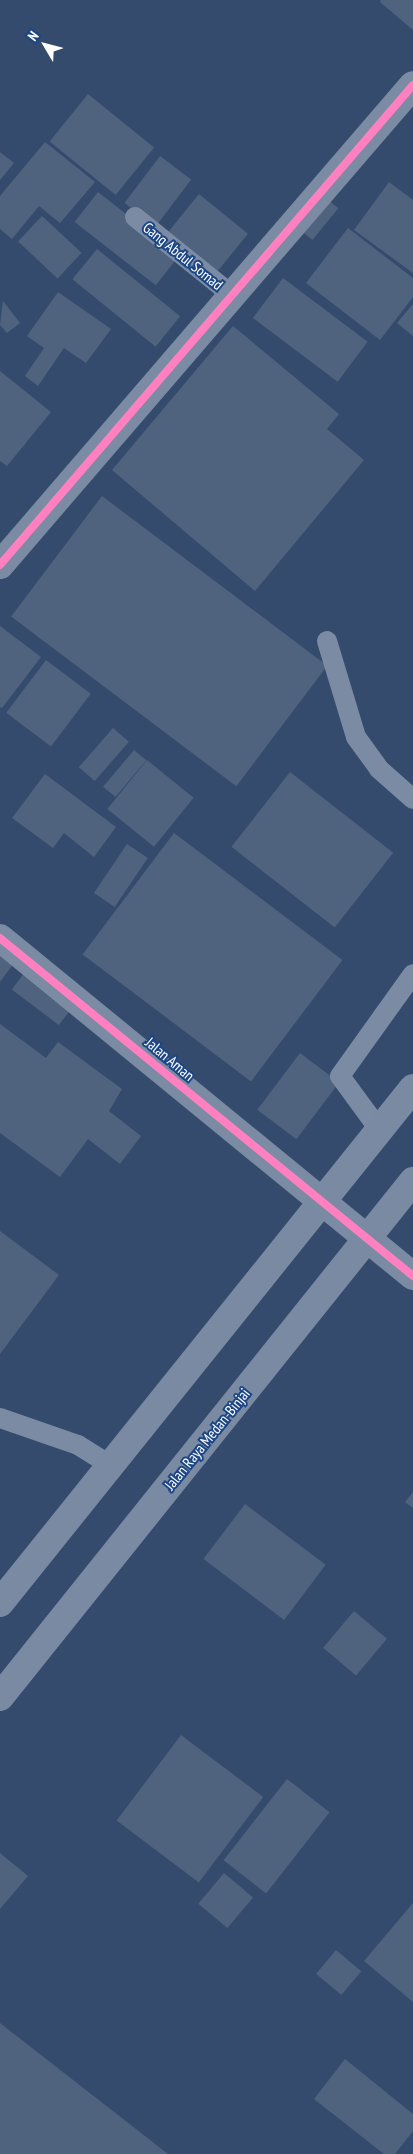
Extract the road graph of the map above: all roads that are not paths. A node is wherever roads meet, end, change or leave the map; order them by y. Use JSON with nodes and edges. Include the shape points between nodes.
{"nodes":[{"id":1,"x":413,"y":85,"type":"edge"},
{"id":2,"x":135,"y":217,"type":"dead end"},
{"id":3,"x":232,"y":295,"type":"junction"},
{"id":4,"x":0,"y":565,"type":"edge"},
{"id":5,"x":327,"y":642,"type":"dead end"},
{"id":6,"x":413,"y":799,"type":"edge"},
{"id":7,"x":0,"y":938,"type":"edge"},
{"id":8,"x":413,"y":974,"type":"edge"},
{"id":9,"x":413,"y":1088,"type":"edge"},
{"id":10,"x":381,"y":1132,"type":"junction"},
{"id":11,"x":413,"y":1181,"type":"edge"},
{"id":12,"x":322,"y":1202,"type":"junction"},
{"id":13,"x":367,"y":1239,"type":"junction"},
{"id":14,"x":413,"y":1276,"type":"edge"},
{"id":15,"x":0,"y":1418,"type":"edge"},
{"id":16,"x":110,"y":1465,"type":"junction"},
{"id":17,"x":0,"y":1602,"type":"edge"},
{"id":18,"x":0,"y":1697,"type":"edge"}],
"edges":[{"from":1,"to":3,"type":"street"},
{"from":2,"to":3,"type":"lane","name":"Gang Abdul Somad"},
{"from":3,"to":4,"type":"street"},
{"from":5,"to":6,"type":"lane","via":[[356,737],[379,769]]},
{"from":7,"to":12,"type":"street","name":"Jalan Aman"},
{"from":8,"to":10,"type":"lane","via":[[340,1076]]},
{"from":9,"to":10,"type":"highway"},
{"from":10,"to":12,"type":"highway"},
{"from":11,"to":13,"type":"highway","name":"Jalan Raya Medan-Binjai"},
{"from":12,"to":13,"type":"street","name":"Jalan Aman"},
{"from":12,"to":16,"type":"highway"},
{"from":13,"to":14,"type":"street","name":"Jalan Aman"},
{"from":13,"to":18,"type":"highway","name":"Jalan Raya Medan-Binjai"},
{"from":15,"to":16,"type":"lane","via":[[78,1445]]},
{"from":16,"to":17,"type":"highway"}]}
